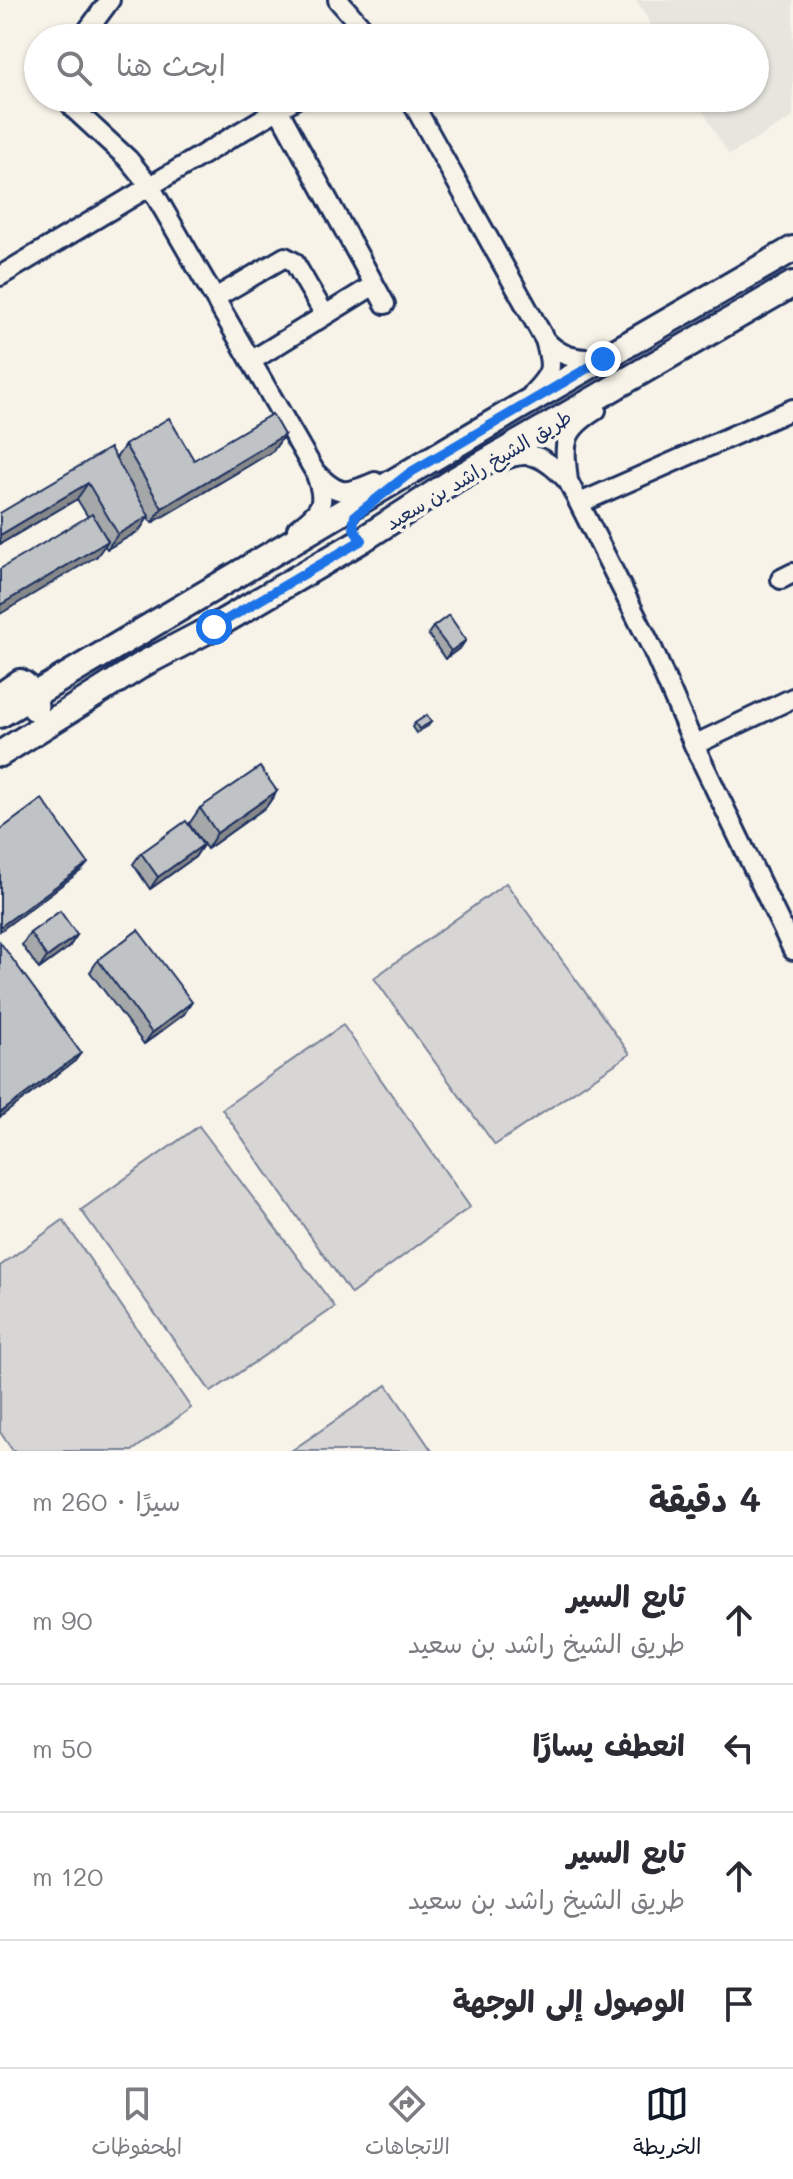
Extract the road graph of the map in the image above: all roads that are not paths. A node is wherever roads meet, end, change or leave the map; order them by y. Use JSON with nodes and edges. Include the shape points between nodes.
{"nodes":[{"id":1,"x":110,"y":0,"type":"edge"},
{"id":2,"x":338,"y":0,"type":"edge"},
{"id":3,"x":92,"y":24,"type":"edge"},
{"id":4,"x":359,"y":24,"type":"edge"},
{"id":5,"x":77,"y":112,"type":"edge"},
{"id":6,"x":273,"y":112,"type":"edge"},
{"id":7,"x":280,"y":112,"type":"edge"},
{"id":8,"x":418,"y":112,"type":"edge"},
{"id":9,"x":150,"y":186,"type":"junction"},
{"id":10,"x":793,"y":249,"type":"edge"},
{"id":11,"x":0,"y":276,"type":"edge"},
{"id":12,"x":374,"y":285,"type":"junction"},
{"id":13,"x":791,"y":286,"type":"edge"},
{"id":14,"x":215,"y":298,"type":"junction"},
{"id":15,"x":385,"y":304,"type":"dead end"},
{"id":16,"x":325,"y":315,"type":"junction"},
{"id":17,"x":545,"y":340,"type":"junction"},
{"id":18,"x":603,"y":359,"type":"junction"},
{"id":19,"x":251,"y":361,"type":"junction"},
{"id":20,"x":648,"y":369,"type":"junction"},
{"id":21,"x":521,"y":406,"type":"junction"},
{"id":22,"x":793,"y":409,"type":"edge"},
{"id":23,"x":315,"y":472,"type":"junction"},
{"id":24,"x":411,"y":472,"type":"junction"},
{"id":25,"x":456,"y":479,"type":"junction"},
{"id":26,"x":568,"y":481,"type":"junction"},
{"id":27,"x":580,"y":503,"type":"junction"},
{"id":28,"x":362,"y":540,"type":"junction"},
{"id":29,"x":269,"y":556,"type":"junction"},
{"id":30,"x":32,"y":695,"type":"junction"},
{"id":31,"x":0,"y":696,"type":"edge"},
{"id":32,"x":793,"y":698,"type":"edge"},
{"id":33,"x":0,"y":715,"type":"edge"},
{"id":34,"x":0,"y":732,"type":"edge"},
{"id":35,"x":694,"y":745,"type":"junction"},
{"id":36,"x":0,"y":754,"type":"edge"},
{"id":37,"x":792,"y":945,"type":"edge"}],
"edges":[{"from":1,"to":3,"type":"street"},
{"from":2,"to":4,"type":"street"},
{"from":5,"to":9,"type":"street"},
{"from":6,"to":9,"type":"street"},
{"from":7,"to":12,"type":"street"},
{"from":8,"to":17,"type":"street"},
{"from":9,"to":11,"type":"street"},
{"from":9,"to":14,"type":"street"},
{"from":10,"to":18,"type":"main road","name":"طريق الشيخ راشد بن سعيد"},
{"from":12,"to":15,"type":"street"},
{"from":12,"to":16,"type":"street"},
{"from":13,"to":20,"type":"main road","name":"طريق الشيخ راشد بن سعيد"},
{"from":14,"to":16,"type":"street","via":[[285,257],[294,262]]},
{"from":14,"to":19,"type":"street"},
{"from":16,"to":19,"type":"street"},
{"from":17,"to":18,"type":"street","via":[[575,359]]},
{"from":17,"to":21,"type":"street","via":[[550,373]]},
{"from":18,"to":21,"type":"main road","name":"طريق الشيخ راشد بن سعيد"},
{"from":19,"to":23,"type":"street"},
{"from":20,"to":25,"type":"main road","name":"طريق الشيخ راشد بن سعيد"},
{"from":20,"to":26,"type":"street","via":[[572,429],[564,457]]},
{"from":21,"to":24,"type":"main road","name":"طريق الشيخ راشد بن سعيد"},
{"from":22,"to":27,"type":"street"},
{"from":23,"to":24,"type":"street","via":[[332,488],[347,492]]},
{"from":23,"to":29,"type":"street","via":[[320,509]]},
{"from":24,"to":28,"type":"main road","via":[[355,516],[353,524]]},
{"from":24,"to":29,"type":"main road","name":"طريق الشيخ راشد بن سعيد"},
{"from":25,"to":26,"type":"street","via":[[521,455],[542,459]]},
{"from":25,"to":28,"type":"main road","name":"طريق الشيخ راشد بن سعيد"},
{"from":26,"to":27,"type":"street"},
{"from":27,"to":35,"type":"street"},
{"from":28,"to":36,"type":"main road","name":"طريق الشيخ راشد بن سعيد","via":[[145,663]]},
{"from":29,"to":30,"type":"main road","name":"طريق الشيخ راشد بن سعيد"},
{"from":30,"to":31,"type":"main road","via":[[20,682]]},
{"from":30,"to":33,"type":"main road","name":"طريق الشيخ راشد بن سعيد"},
{"from":30,"to":34,"type":"main road","via":[[35,709]]},
{"from":32,"to":35,"type":"street"},
{"from":35,"to":37,"type":"street"}]}
